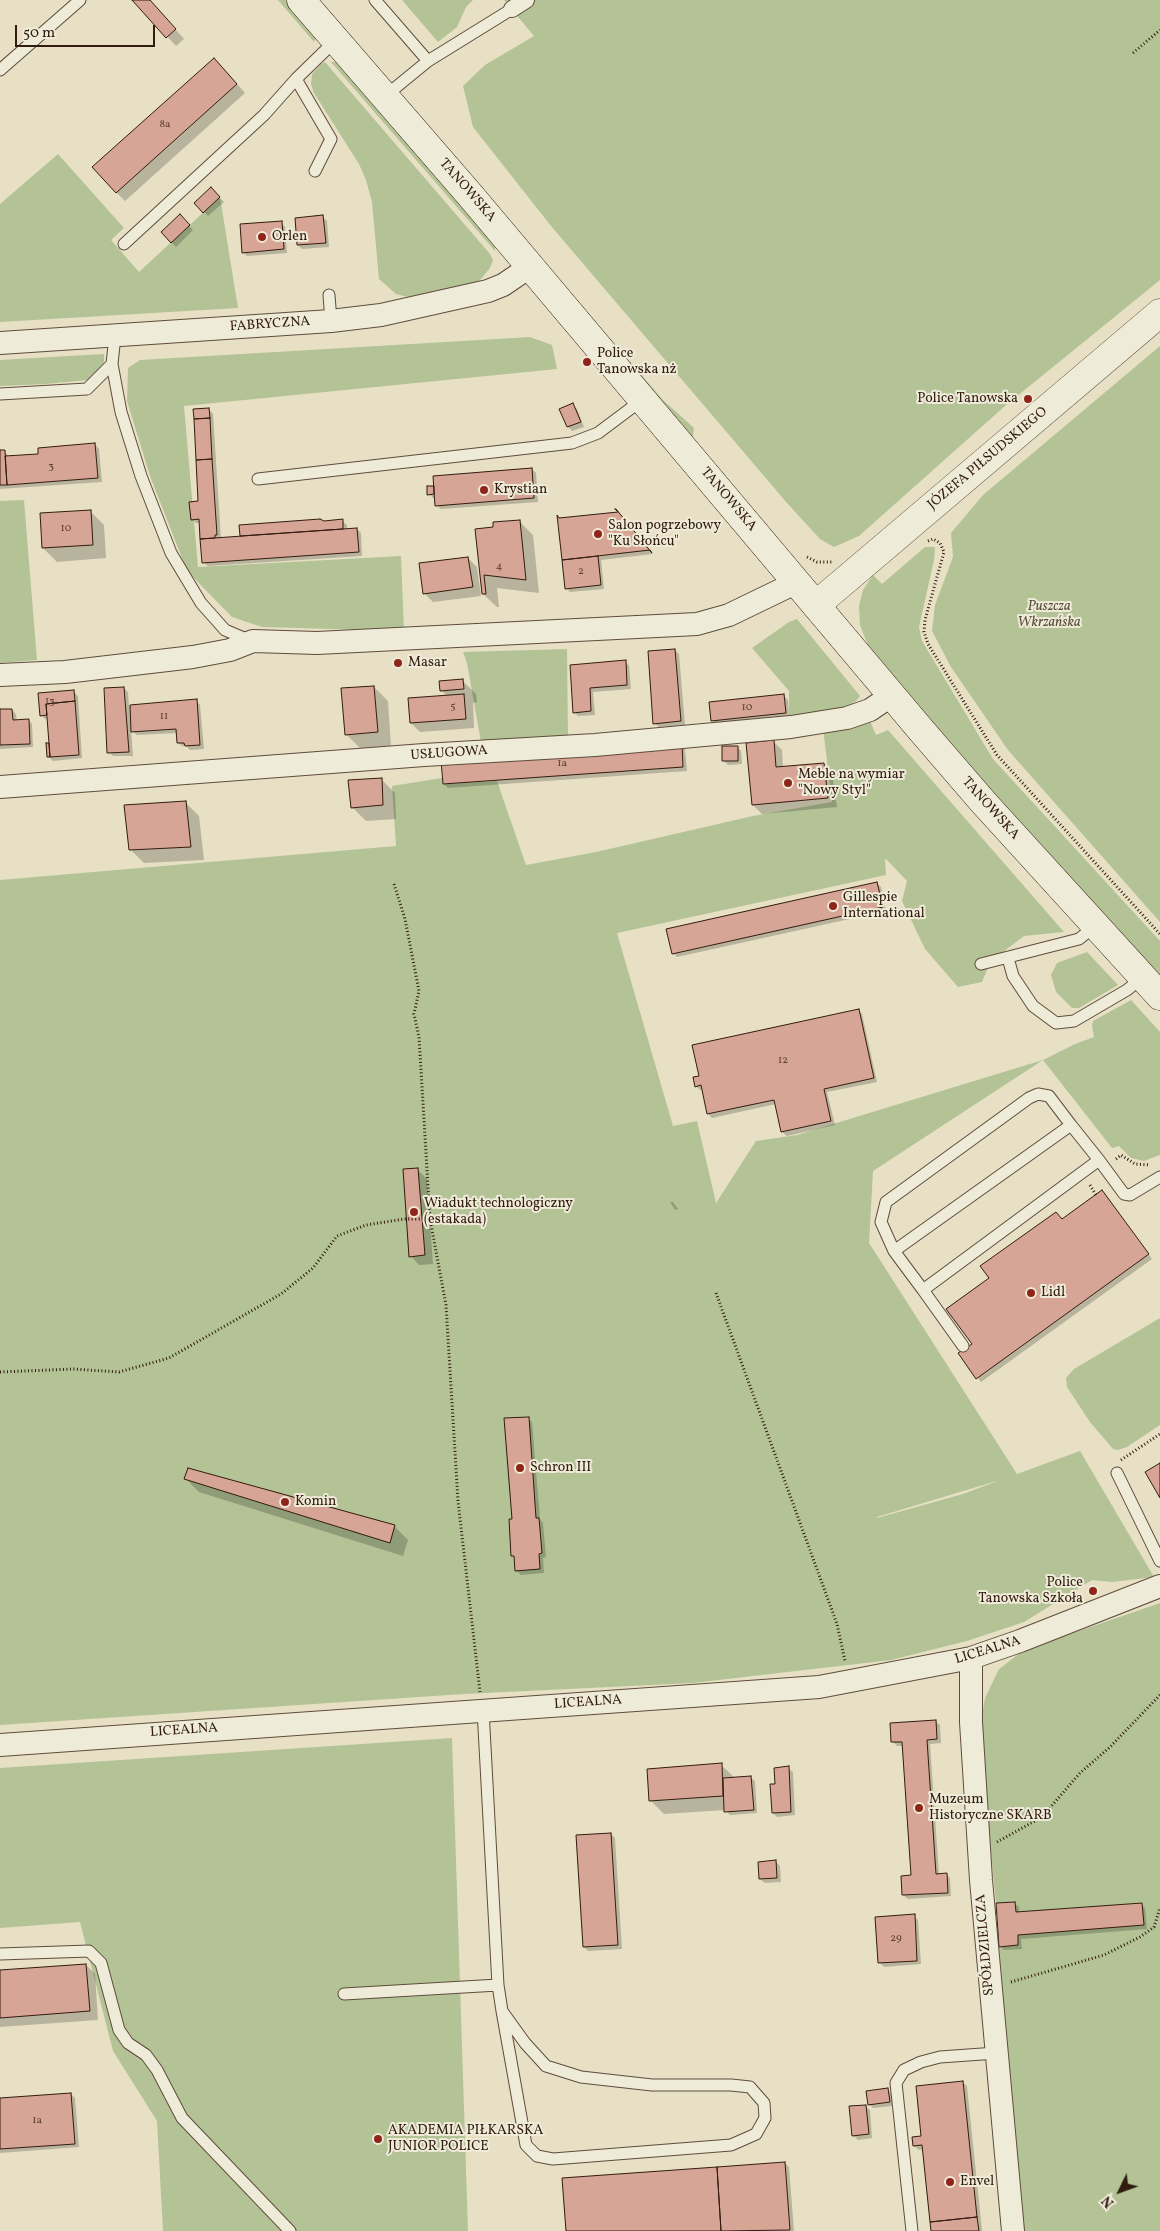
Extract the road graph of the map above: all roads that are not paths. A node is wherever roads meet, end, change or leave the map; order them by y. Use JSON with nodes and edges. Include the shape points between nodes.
{"nodes":[{"id":1,"x":80,"y":0,"type":"edge"},
{"id":2,"x":301,"y":0,"type":"edge"},
{"id":3,"x":375,"y":0,"type":"edge"},
{"id":4,"x":526,"y":0,"type":"edge"},
{"id":5,"x":512,"y":9,"type":"joint"},
{"id":6,"x":336,"y":40,"type":"junction"},
{"id":7,"x":428,"y":60,"type":"junction"},
{"id":8,"x":0,"y":70,"type":"edge"},
{"id":9,"x":296,"y":79,"type":"junction"},
{"id":10,"x":384,"y":97,"type":"junction"},
{"id":11,"x":316,"y":171,"type":"dead end"},
{"id":12,"x":124,"y":244,"type":"dead end"},
{"id":13,"x":531,"y":266,"type":"junction"},
{"id":14,"x":329,"y":295,"type":"dead end"},
{"id":15,"x":1160,"y":313,"type":"edge"},
{"id":16,"x":331,"y":321,"type":"junction"},
{"id":17,"x":115,"y":336,"type":"junction"},
{"id":18,"x":0,"y":343,"type":"edge"},
{"id":19,"x":112,"y":364,"type":"junction"},
{"id":20,"x":0,"y":394,"type":"edge"},
{"id":21,"x":644,"y":399,"type":"junction"},
{"id":22,"x":258,"y":479,"type":"dead end"},
{"id":23,"x":795,"y":580,"type":"junction"},
{"id":24,"x":816,"y":605,"type":"junction"},
{"id":25,"x":253,"y":641,"type":"junction"},
{"id":26,"x":0,"y":675,"type":"edge"},
{"id":27,"x":892,"y":696,"type":"junction"},
{"id":28,"x":0,"y":787,"type":"edge"},
{"id":29,"x":1095,"y":926,"type":"junction"},
{"id":30,"x":1008,"y":958,"type":"junction"},
{"id":31,"x":981,"y":964,"type":"dead end"},
{"id":32,"x":1151,"y":986,"type":"edge"},
{"id":33,"x":1071,"y":1124,"type":"junction"},
{"id":34,"x":1100,"y":1160,"type":"junction"},
{"id":35,"x":1160,"y":1178,"type":"edge"},
{"id":36,"x":894,"y":1251,"type":"junction"},
{"id":37,"x":923,"y":1290,"type":"junction"},
{"id":38,"x":963,"y":1346,"type":"dead end"},
{"id":39,"x":1117,"y":1473,"type":"road end"},
{"id":40,"x":1160,"y":1562,"type":"edge"},
{"id":41,"x":1160,"y":1586,"type":"edge"},
{"id":42,"x":971,"y":1658,"type":"junction"},
{"id":43,"x":482,"y":1710,"type":"junction"},
{"id":44,"x":0,"y":1745,"type":"edge"},
{"id":45,"x":0,"y":1954,"type":"edge"},
{"id":46,"x":498,"y":1986,"type":"junction"},
{"id":47,"x":344,"y":1994,"type":"dead end"},
{"id":48,"x":502,"y":2011,"type":"junction"},
{"id":49,"x":996,"y":2053,"type":"junction"},
{"id":50,"x":290,"y":2231,"type":"edge"},
{"id":51,"x":912,"y":2231,"type":"edge"},
{"id":52,"x":1013,"y":2231,"type":"edge"}],
"edges":[{"from":1,"to":8,"type":"lane"},
{"from":2,"to":6,"type":"main road","name":"TANOWSKA"},
{"from":3,"to":7,"type":"lane"},
{"from":4,"to":5,"type":"street"},
{"from":5,"to":7,"type":"lane"},
{"from":6,"to":9,"type":"lane"},
{"from":6,"to":10,"type":"main road","name":"TANOWSKA"},
{"from":7,"to":10,"type":"lane"},
{"from":9,"to":11,"type":"lane","via":[[331,139]]},
{"from":9,"to":12,"type":"lane","via":[[264,116]]},
{"from":10,"to":13,"type":"main road","name":"TANOWSKA"},
{"from":13,"to":16,"type":"street","name":"FABRYCZNA","via":[[488,291],[381,315]]},
{"from":13,"to":21,"type":"main road","name":"TANOWSKA"},
{"from":14,"to":16,"type":"lane"},
{"from":15,"to":24,"type":"main road","name":"JÓZEFA PIŁSUDSKIEGO"},
{"from":16,"to":17,"type":"street","name":"FABRYCZNA"},
{"from":17,"to":18,"type":"street","name":"FABRYCZNA"},
{"from":17,"to":19,"type":"lane"},
{"from":19,"to":20,"type":"lane","via":[[86,389]]},
{"from":19,"to":25,"type":"lane","via":[[121,412],[141,476],[171,553],[201,603],[225,630]]},
{"from":21,"to":22,"type":"lane","via":[[598,433],[572,443]]},
{"from":21,"to":23,"type":"main road","name":"TANOWSKA"},
{"from":23,"to":24,"type":"main road","name":"TANOWSKA"},
{"from":23,"to":25,"type":"street","via":[[729,615],[697,624],[327,643]]},
{"from":24,"to":27,"type":"main road","name":"TANOWSKA"},
{"from":25,"to":26,"type":"street","via":[[230,650],[192,657],[64,672]]},
{"from":27,"to":28,"type":"street","name":"USŁUGOWA","via":[[870,710],[847,718],[791,727],[595,745]]},
{"from":27,"to":29,"type":"main road","name":"TANOWSKA"},
{"from":29,"to":30,"type":"lane","via":[[1079,940]]},
{"from":29,"to":32,"type":"main road","name":"TANOWSKA"},
{"from":30,"to":31,"type":"lane"},
{"from":30,"to":32,"type":"lane","via":[[1012,976],[1033,1006],[1056,1024],[1074,1021],[1127,990]]},
{"from":33,"to":34,"type":"lane"},
{"from":33,"to":36,"type":"lane"},
{"from":33,"to":36,"type":"lane","via":[[1049,1096],[1038,1094],[1029,1098],[886,1202],[881,1222]]},
{"from":34,"to":35,"type":"lane","via":[[1124,1194],[1130,1195]]},
{"from":34,"to":37,"type":"lane"},
{"from":36,"to":37,"type":"lane"},
{"from":37,"to":38,"type":"lane"},
{"from":39,"to":40,"type":"lane"},
{"from":41,"to":42,"type":"street","name":"LICEALNA"},
{"from":42,"to":43,"type":"street","name":"LICEALNA","via":[[819,1687]]},
{"from":42,"to":49,"type":"street","name":"SPÓŁDZIELCZA","via":[[971,1722],[979,1851]]},
{"from":43,"to":44,"type":"street","name":"LICEALNA"},
{"from":43,"to":46,"type":"lane"},
{"from":45,"to":50,"type":"lane","via":[[89,1951],[101,1963],[119,2030],[128,2043],[146,2055],[157,2070],[182,2118]]},
{"from":46,"to":47,"type":"lane"},
{"from":46,"to":48,"type":"lane"},
{"from":48,"to":48,"type":"lane","via":[[546,2066],[581,2077],[652,2085],[750,2088],[764,2103],[764,2118],[756,2134],[731,2146],[553,2159],[537,2156],[526,2144]]},
{"from":49,"to":51,"type":"lane","via":[[940,2057],[921,2062],[904,2070],[896,2083]]},
{"from":49,"to":52,"type":"street","name":"SPÓŁDZIELCZA"}]}
